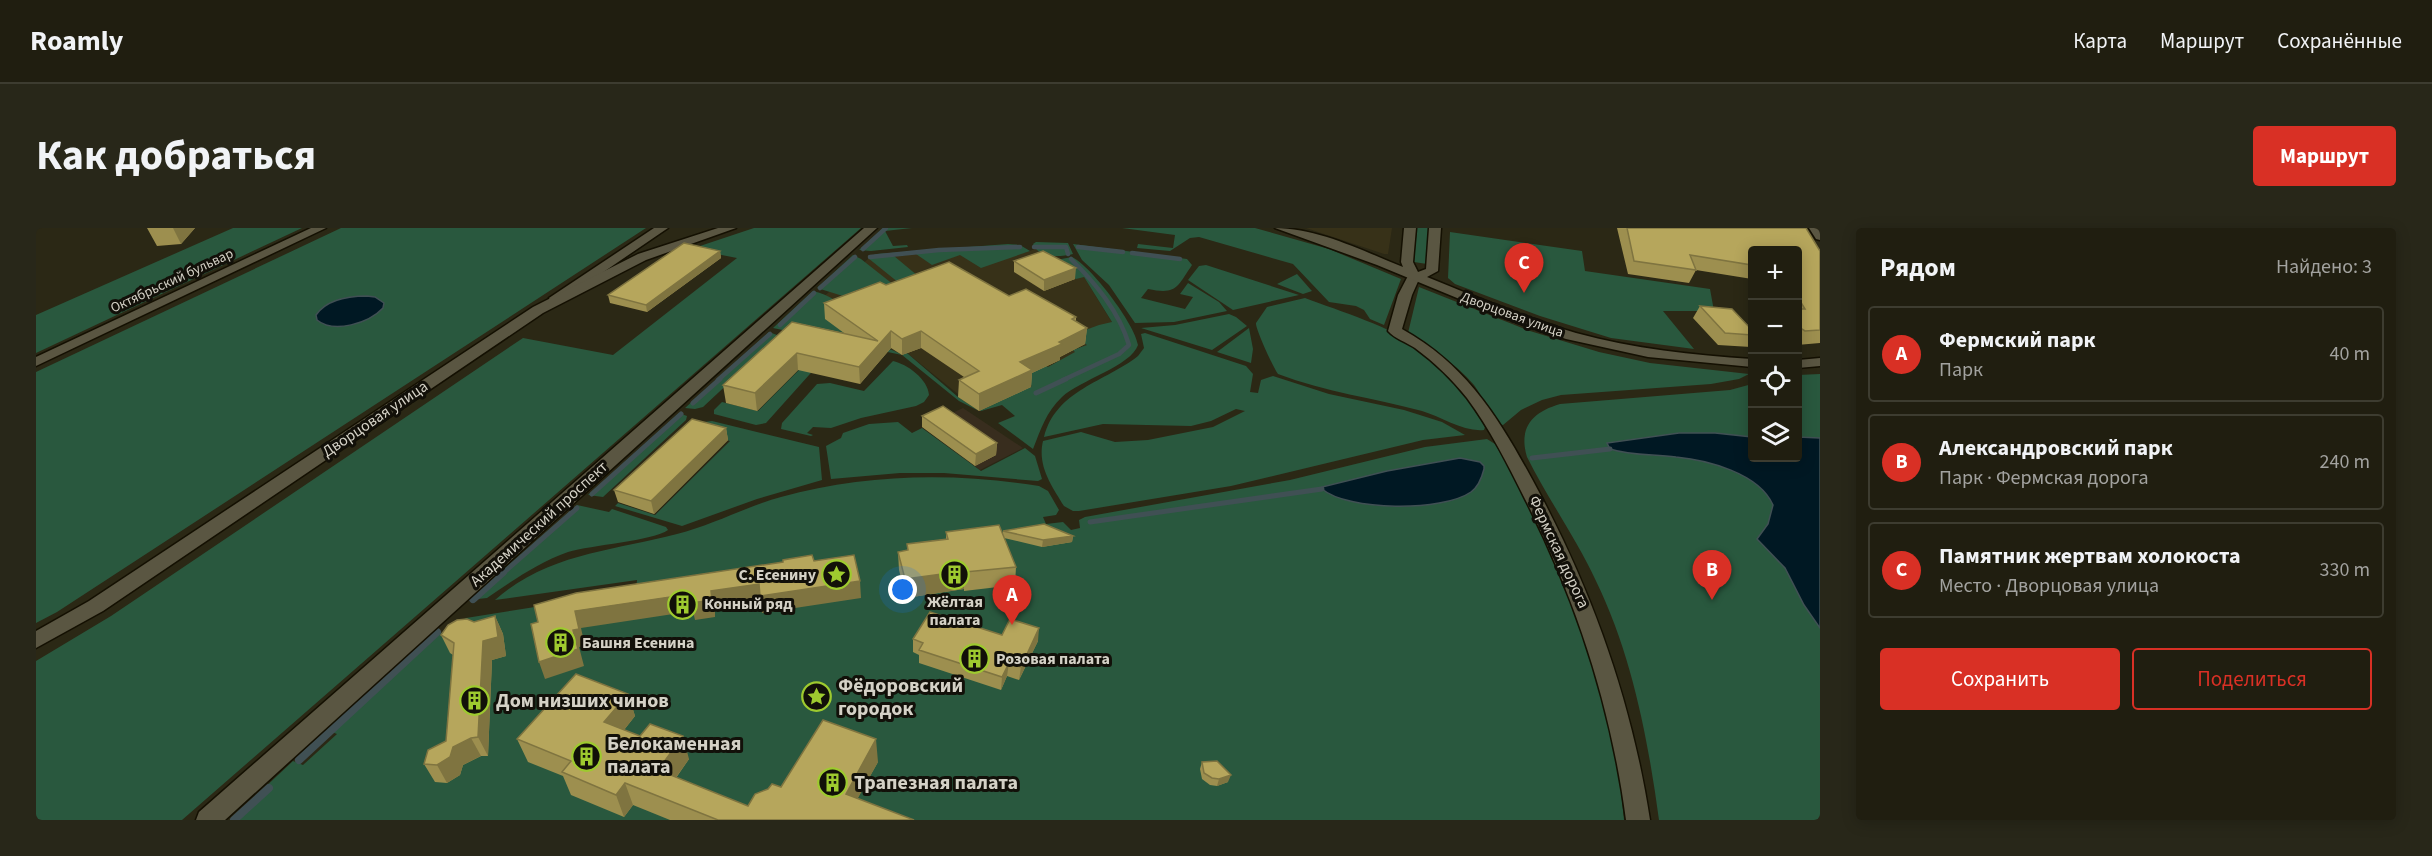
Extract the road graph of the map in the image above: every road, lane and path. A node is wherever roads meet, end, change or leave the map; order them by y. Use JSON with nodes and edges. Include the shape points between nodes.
{"nodes":[{"id":1,"x":320,"y":228,"type":"edge"},
{"id":2,"x":662,"y":228,"type":"edge"},
{"id":3,"x":730,"y":228,"type":"edge"},
{"id":4,"x":871,"y":228,"type":"edge"},
{"id":5,"x":1281,"y":228,"type":"edge"},
{"id":6,"x":1410,"y":228,"type":"edge"},
{"id":7,"x":1435,"y":228,"type":"edge"},
{"id":8,"x":1815,"y":228,"type":"edge"},
{"id":9,"x":650,"y":236,"type":"junction"},
{"id":10,"x":1820,"y":237,"type":"edge"},
{"id":11,"x":674,"y":245,"type":"junction"},
{"id":12,"x":1414,"y":277,"type":"junction"},
{"id":13,"x":538,"y":310,"type":"junction"},
{"id":14,"x":36,"y":362,"type":"edge"},
{"id":15,"x":1820,"y":362,"type":"edge"},
{"id":16,"x":1748,"y":363,"type":"edge"},
{"id":17,"x":1802,"y":364,"type":"edge"},
{"id":18,"x":36,"y":640,"type":"edge"},
{"id":19,"x":208,"y":820,"type":"edge"},
{"id":20,"x":1638,"y":820,"type":"edge"}],
"edges":[{"from":1,"to":14,"type":"street","name":"Октябрьский бульвар"},
{"from":2,"to":9,"type":"street"},
{"from":3,"to":11,"type":"street","name":"Дворцовая улица"},
{"from":4,"to":19,"type":"street","name":"Академический проспект"},
{"from":5,"to":12,"type":"street","name":"Дворцовая улица","via":[[1345,247]]},
{"from":6,"to":12,"type":"street","via":[[1407,262]]},
{"from":7,"to":12,"type":"street","via":[[1432,271]]},
{"from":8,"to":10,"type":"street"},
{"from":9,"to":11,"type":"street","via":[[654,245]]},
{"from":9,"to":13,"type":"street"},
{"from":11,"to":13,"type":"street","name":"Дворцовая улица"},
{"from":12,"to":16,"type":"street","name":"Дворцовая улица","via":[[1517,318],[1589,341],[1647,354]]},
{"from":12,"to":20,"type":"street","name":"Фермская дорога","via":[[1395,331],[1438,357],[1471,393],[1541,511],[1578,589],[1607,669],[1623,726]]},
{"from":13,"to":18,"type":"street","name":"Дворцовая улица","via":[[96,606]]},
{"from":15,"to":17,"type":"street"}]}
